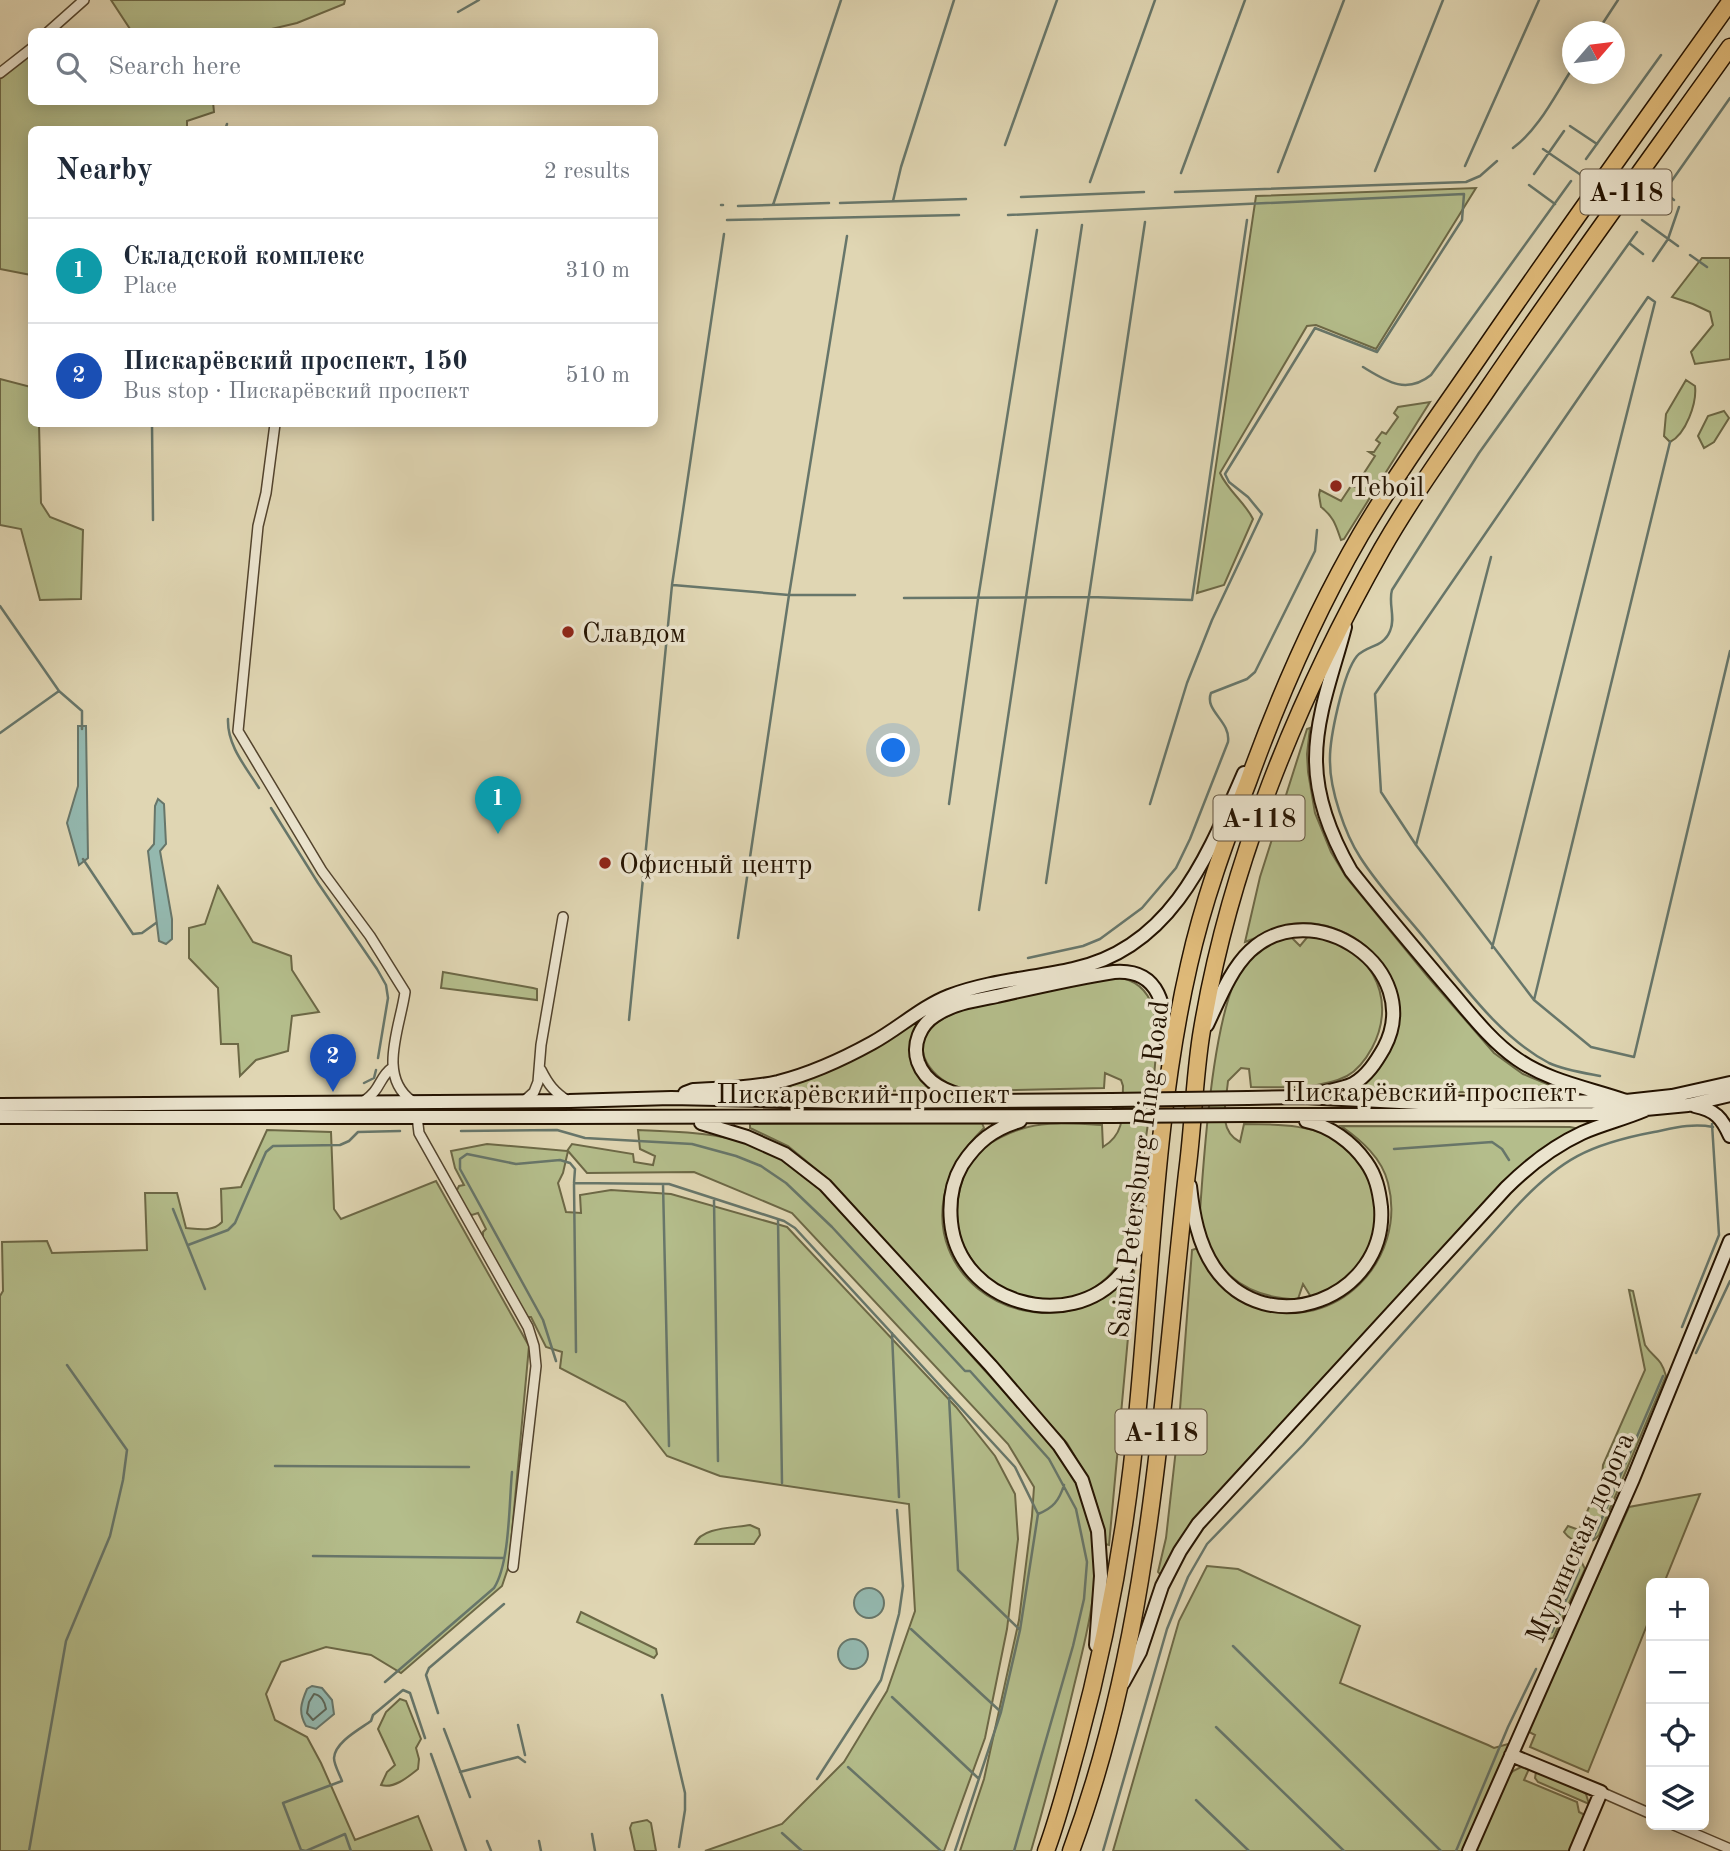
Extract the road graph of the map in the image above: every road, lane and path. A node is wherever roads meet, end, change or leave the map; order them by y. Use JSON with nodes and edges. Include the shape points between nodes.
{"nodes":[{"id":1,"x":84,"y":0,"type":"edge"},
{"id":2,"x":1730,"y":2,"type":"edge"},
{"id":3,"x":52,"y":28,"type":"edge"},
{"id":4,"x":1730,"y":47,"type":"edge"},
{"id":5,"x":28,"y":51,"type":"edge"},
{"id":6,"x":0,"y":73,"type":"edge"},
{"id":7,"x":275,"y":427,"type":"edge"},
{"id":8,"x":1349,"y":613,"type":"junction"},
{"id":9,"x":1272,"y":716,"type":"junction"},
{"id":10,"x":563,"y":917,"type":"dead end"},
{"id":11,"x":1202,"y":1034,"type":"junction"},
{"id":12,"x":392,"y":1068,"type":"junction"},
{"id":13,"x":540,"y":1068,"type":"junction"},
{"id":14,"x":1170,"y":1068,"type":"junction"},
{"id":15,"x":1727,"y":1090,"type":"edge"},
{"id":16,"x":1303,"y":1097,"type":"junction"},
{"id":17,"x":671,"y":1098,"type":"junction"},
{"id":18,"x":364,"y":1101,"type":"junction"},
{"id":19,"x":412,"y":1101,"type":"junction"},
{"id":20,"x":524,"y":1101,"type":"junction"},
{"id":21,"x":569,"y":1101,"type":"junction"},
{"id":22,"x":986,"y":1101,"type":"junction"},
{"id":23,"x":1626,"y":1101,"type":"junction"},
{"id":24,"x":0,"y":1105,"type":"edge"},
{"id":25,"x":1688,"y":1105,"type":"junction"},
{"id":26,"x":1645,"y":1110,"type":"junction"},
{"id":27,"x":417,"y":1116,"type":"junction"},
{"id":28,"x":1051,"y":1116,"type":"junction"},
{"id":29,"x":0,"y":1117,"type":"edge"},
{"id":30,"x":1285,"y":1117,"type":"junction"},
{"id":31,"x":684,"y":1119,"type":"junction"},
{"id":32,"x":1730,"y":1137,"type":"edge"},
{"id":33,"x":1188,"y":1170,"type":"junction"},
{"id":34,"x":1155,"y":1203,"type":"junction"},
{"id":35,"x":1730,"y":1241,"type":"edge"},
{"id":36,"x":513,"y":1567,"type":"dead end"},
{"id":37,"x":1094,"y":1681,"type":"junction"},
{"id":38,"x":1118,"y":1692,"type":"junction"},
{"id":39,"x":1510,"y":1755,"type":"junction"},
{"id":40,"x":1601,"y":1792,"type":"junction"},
{"id":41,"x":1646,"y":1812,"type":"edge"},
{"id":42,"x":1686,"y":1830,"type":"edge"},
{"id":43,"x":1730,"y":1849,"type":"edge"},
{"id":44,"x":1046,"y":1851,"type":"edge"},
{"id":45,"x":1071,"y":1851,"type":"edge"},
{"id":46,"x":1468,"y":1851,"type":"edge"},
{"id":47,"x":1576,"y":1851,"type":"edge"}],
"edges":[{"from":1,"to":3,"type":"street"},
{"from":2,"to":9,"type":"highway","name":"Saint Petersburg Ring Road","number":"А-118","via":[[1398,474],[1329,592]]},
{"from":4,"to":8,"type":"highway","name":"Saint Petersburg Ring Road","number":"А-118","via":[[1421,486]]},
{"from":5,"to":6,"type":"street"},
{"from":7,"to":12,"type":"street","via":[[258,526],[238,731],[322,871],[405,992]]},
{"from":8,"to":11,"type":"highway","name":"Saint Petersburg Ring Road","number":"А-118","via":[[1315,679],[1265,802],[1225,929]]},
{"from":8,"to":23,"type":"main road","via":[[1322,712],[1316,759],[1325,812],[1338,849],[1357,879],[1470,1014],[1516,1059],[1576,1087]]},
{"from":9,"to":14,"type":"highway","name":"Saint Petersburg Ring Road","number":"А-118","via":[[1210,887],[1189,965]]},
{"from":9,"to":17,"type":"main road","via":[[1201,866],[1172,907],[1137,940],[1076,969],[949,996],[846,1057],[778,1082],[693,1090]]},
{"from":10,"to":13,"type":"street"},
{"from":11,"to":16,"type":"main road","via":[[1237,965],[1261,943],[1287,932],[1320,931],[1356,946],[1371,958],[1392,1001],[1394,1020],[1388,1040],[1360,1080]]},
{"from":11,"to":33,"type":"highway","name":"Saint Petersburg Ring Road","number":"А-118"},
{"from":12,"to":18,"type":"street","via":[[374,1095]]},
{"from":12,"to":19,"type":"street","via":[[398,1088]]},
{"from":13,"to":20,"type":"street","via":[[534,1092]]},
{"from":13,"to":21,"type":"street","via":[[547,1083]]},
{"from":14,"to":22,"type":"main road","via":[[1164,1014],[1153,986],[1128,971],[1099,974],[955,1005],[929,1020],[915,1049],[925,1074],[949,1092]]},
{"from":14,"to":34,"type":"highway","name":"Saint Petersburg Ring Road","number":"А-118"},
{"from":15,"to":23,"type":"main road","name":"Пискарёвский проспект"},
{"from":15,"to":25,"type":"main road","name":"Пискарёвский проспект"},
{"from":15,"to":32,"type":"main road"},
{"from":16,"to":22,"type":"main road","name":"Пискарёвский проспект","bridge":true},
{"from":16,"to":23,"type":"main road","name":"Пискарёвский проспект","via":[[1419,1102]]},
{"from":17,"to":21,"type":"main road","name":"Пискарёвский проспект"},
{"from":17,"to":22,"type":"main road","name":"Пискарёвский проспект"},
{"from":18,"to":19,"type":"main road","name":"Пискарёвский проспект"},
{"from":18,"to":24,"type":"main road","name":"Пискарёвский проспект"},
{"from":19,"to":20,"type":"main road","name":"Пискарёвский проспект"},
{"from":20,"to":21,"type":"main road","name":"Пискарёвский проспект"},
{"from":25,"to":26,"type":"main road","name":"Пискарёвский проспект"},
{"from":25,"to":32,"type":"main road","via":[[1717,1114]]},
{"from":26,"to":30,"type":"main road","name":"Пискарёвский проспект"},
{"from":26,"to":38,"type":"main road","via":[[1585,1132],[1531,1163],[1262,1453],[1198,1524],[1180,1551],[1140,1652]]},
{"from":27,"to":29,"type":"main road","name":"Пискарёвский проспект"},
{"from":27,"to":31,"type":"main road","name":"Пискарёвский проспект"},
{"from":27,"to":36,"type":"street","via":[[419,1133],[528,1327],[534,1346],[536,1366]]},
{"from":28,"to":30,"type":"main road","name":"Пискарёвский проспект","bridge":true},
{"from":28,"to":31,"type":"main road","name":"Пискарёвский проспект"},
{"from":28,"to":34,"type":"main road","via":[[1002,1126],[982,1139],[957,1174],[950,1199],[952,1233],[978,1279],[1024,1304],[1061,1306],[1087,1299],[1120,1276],[1133,1259]]},
{"from":30,"to":33,"type":"main road","via":[[1320,1125],[1343,1138],[1360,1154],[1378,1185],[1381,1215],[1374,1250],[1355,1276],[1327,1298],[1307,1305],[1271,1305],[1251,1298],[1223,1278],[1209,1258],[1193,1214]]},
{"from":31,"to":37,"type":"main road","via":[[785,1154],[825,1185],[1059,1445],[1082,1480],[1098,1531],[1101,1576]]},
{"from":33,"to":38,"type":"highway","name":"Saint Petersburg Ring Road","number":"А-118","via":[[1147,1549]]},
{"from":34,"to":37,"type":"highway","name":"Saint Petersburg Ring Road","number":"А-118","via":[[1138,1412],[1121,1545]]},
{"from":35,"to":39,"type":"main road","name":"Муринская дорога","via":[[1633,1479]]},
{"from":37,"to":44,"type":"highway","name":"Saint Petersburg Ring Road","number":"А-118"},
{"from":38,"to":45,"type":"highway","name":"Saint Petersburg Ring Road","number":"А-118"},
{"from":39,"to":40,"type":"main road"},
{"from":39,"to":46,"type":"main road","name":"Муринская дорога"},
{"from":40,"to":41,"type":"street"},
{"from":40,"to":47,"type":"main road"},
{"from":42,"to":43,"type":"street"}]}
